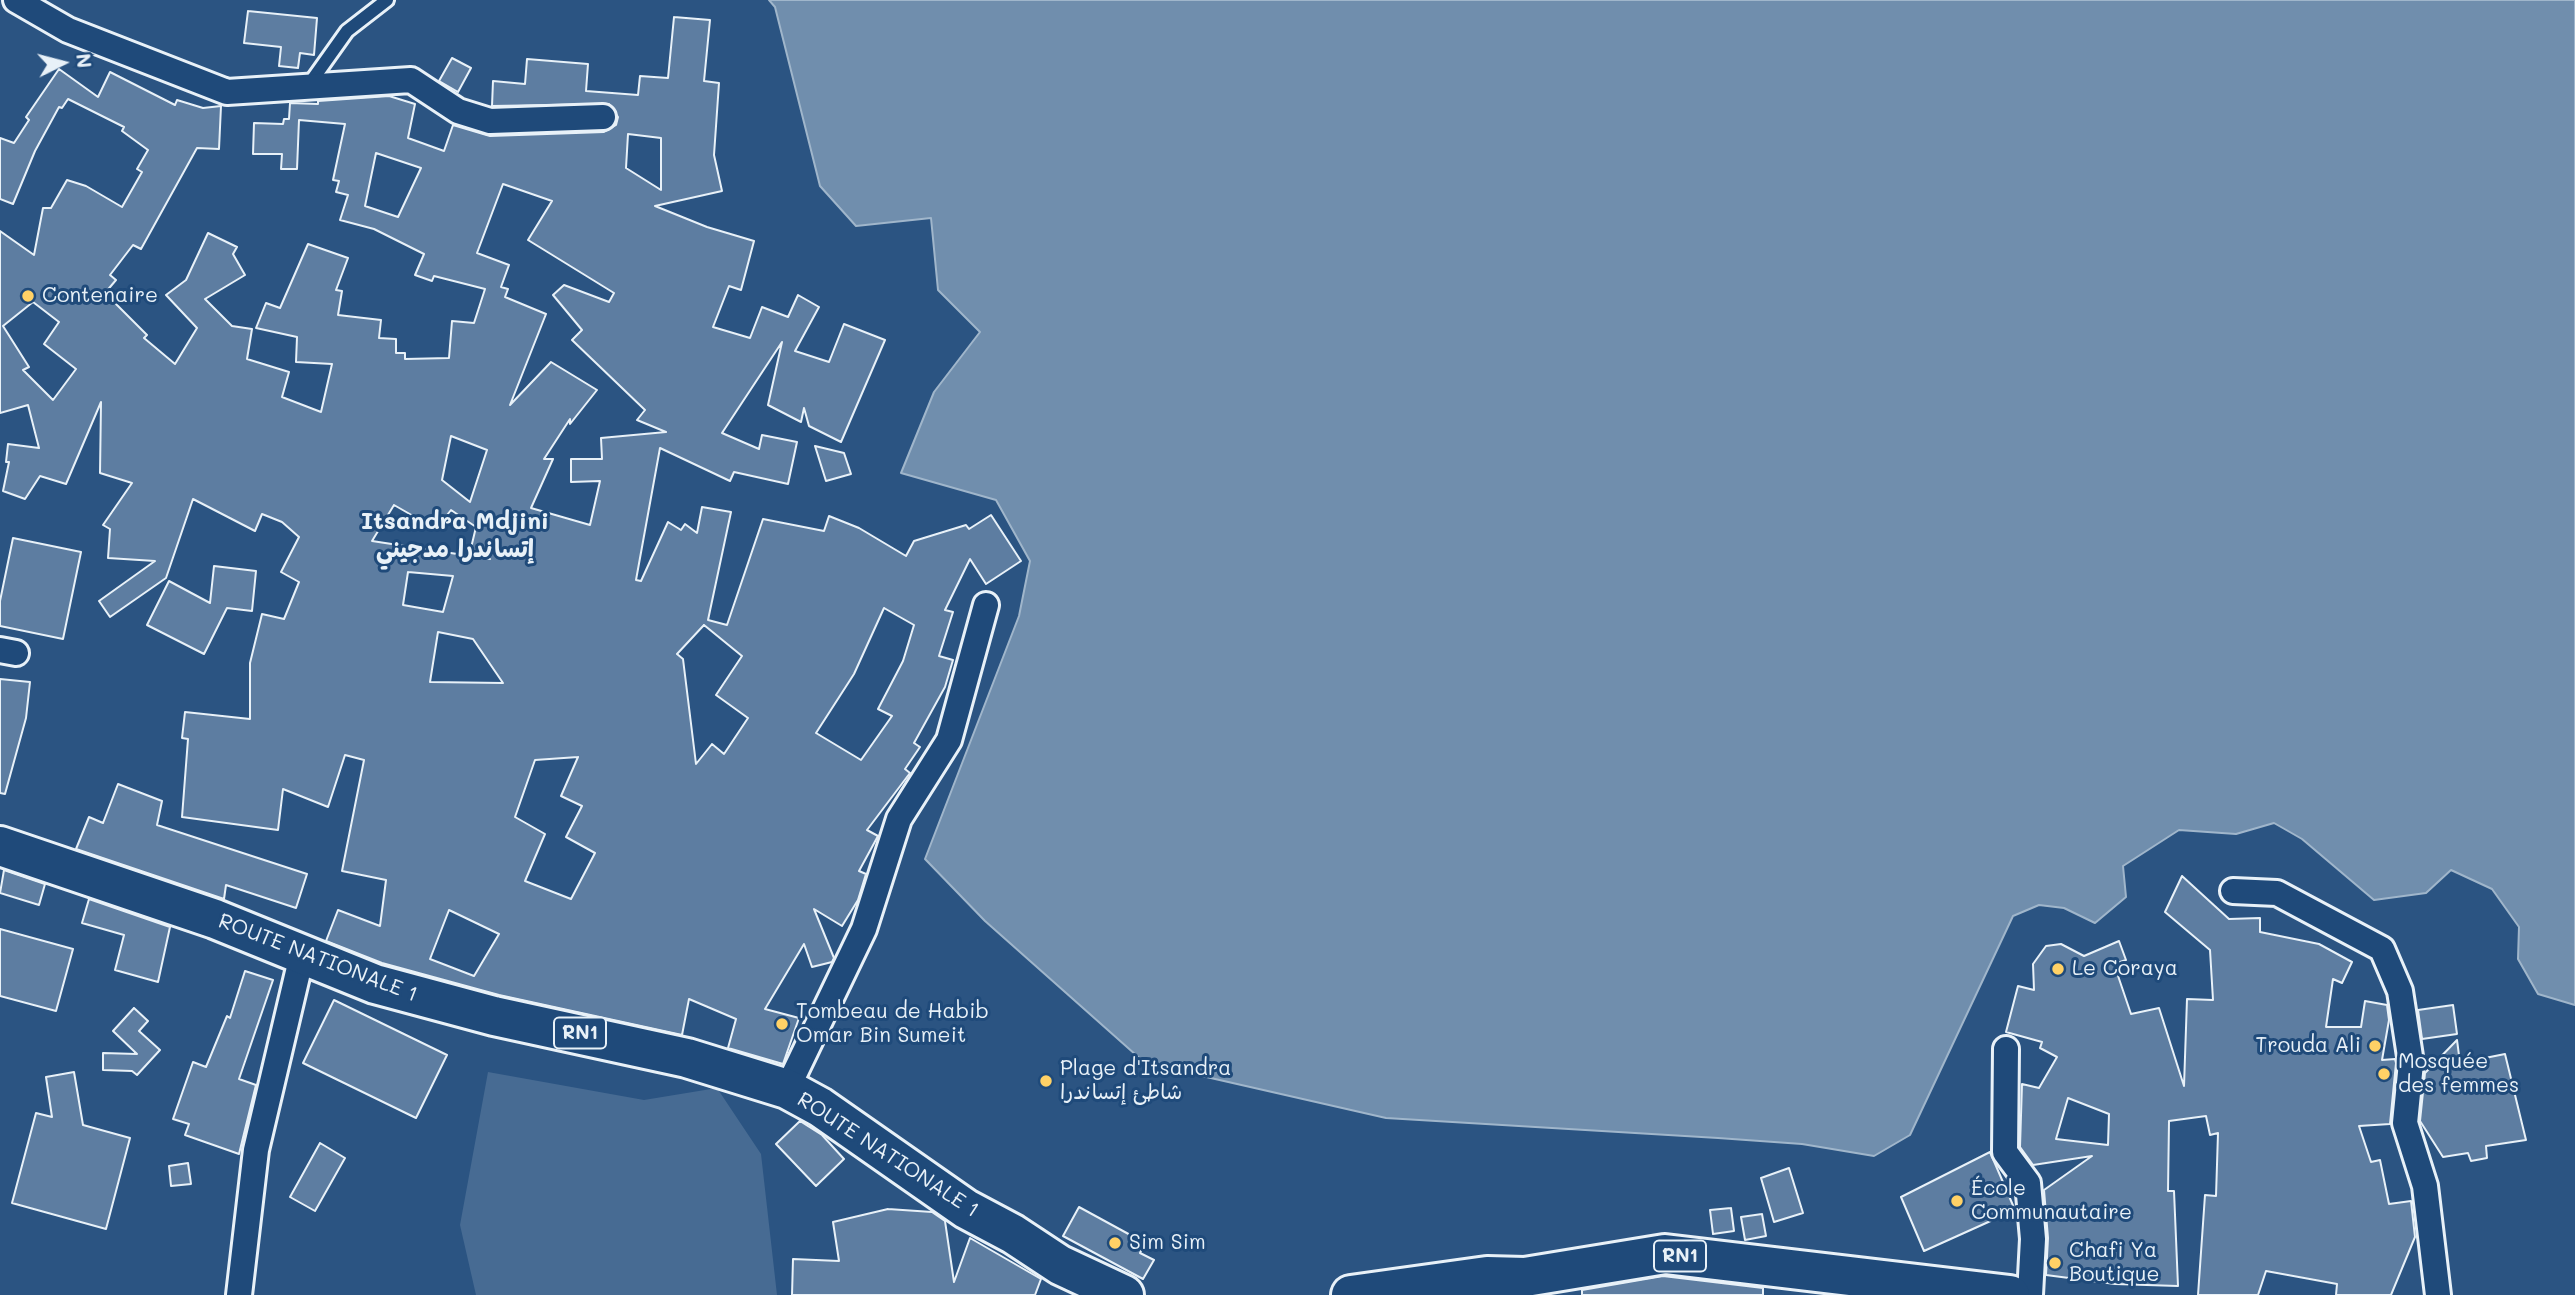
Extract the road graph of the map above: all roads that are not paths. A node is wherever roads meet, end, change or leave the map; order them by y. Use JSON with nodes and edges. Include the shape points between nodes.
{"nodes":[{"id":1,"x":16,"y":0,"type":"edge"},
{"id":2,"x":387,"y":0,"type":"edge"},
{"id":3,"x":309,"y":86,"type":"junction"},
{"id":4,"x":603,"y":117,"type":"dead end"},
{"id":5,"x":986,"y":605,"type":"dead end"},
{"id":6,"x":0,"y":846,"type":"edge"},
{"id":7,"x":2233,"y":891,"type":"dead end"},
{"id":8,"x":302,"y":955,"type":"junction"},
{"id":9,"x":2007,"y":1049,"type":"dead end"},
{"id":10,"x":787,"y":1089,"type":"junction"},
{"id":11,"x":1487,"y":1286,"type":"edge"},
{"id":12,"x":239,"y":1295,"type":"edge"},
{"id":13,"x":1124,"y":1295,"type":"edge"},
{"id":14,"x":1351,"y":1295,"type":"edge"},
{"id":15,"x":2010,"y":1295,"type":"edge"},
{"id":16,"x":2031,"y":1295,"type":"edge"},
{"id":17,"x":2438,"y":1295,"type":"edge"}],
"edges":[{"from":1,"to":3,"type":"street","via":[[68,30],[227,92]]},
{"from":2,"to":3,"type":"lane","via":[[347,31]]},
{"from":3,"to":4,"type":"street","via":[[411,80],[458,111],[490,121]]},
{"from":5,"to":10,"type":"street","via":[[949,740],[899,819],[864,929]]},
{"from":6,"to":8,"type":"main road","name":"ROUTE NATIONALE 1","number":"RN1","via":[[215,919]]},
{"from":7,"to":17,"type":"street","via":[[2277,893],[2382,949],[2400,991],[2411,1063],[2405,1123],[2425,1186]]},
{"from":8,"to":10,"type":"main road","name":"ROUTE NATIONALE 1","number":"RN1","via":[[433,1002],[687,1058]]},
{"from":8,"to":12,"type":"street","via":[[256,1150]]},
{"from":9,"to":16,"type":"street","via":[[2005,1152],[2028,1183]]},
{"from":10,"to":13,"type":"main road","name":"ROUTE NATIONALE 1","number":"RN1","via":[[966,1209],[1060,1265]]},
{"from":11,"to":14,"type":"main road","number":"RN1"},
{"from":11,"to":15,"type":"main road","number":"RN1","via":[[1665,1254]]}]}
